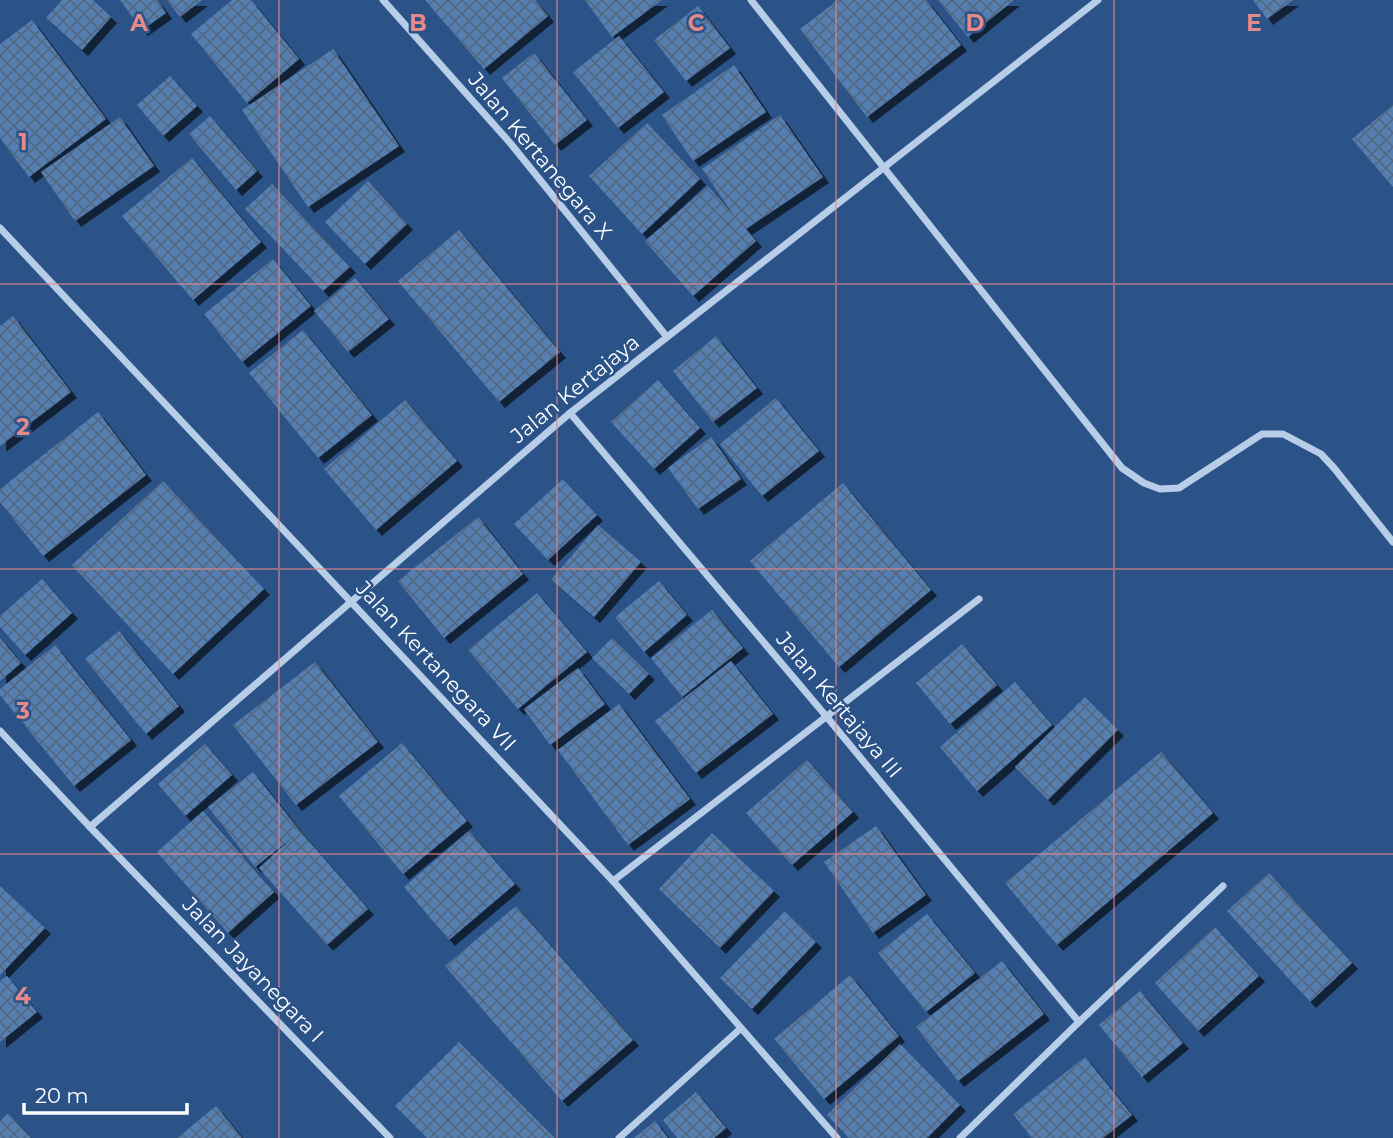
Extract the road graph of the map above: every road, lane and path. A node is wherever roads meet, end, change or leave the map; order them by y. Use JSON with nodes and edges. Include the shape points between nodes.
{"nodes":[{"id":1,"x":383,"y":0,"type":"edge"},
{"id":2,"x":751,"y":0,"type":"edge"},
{"id":3,"x":1098,"y":0,"type":"edge"},
{"id":4,"x":884,"y":167,"type":"junction"},
{"id":5,"x":0,"y":228,"type":"edge"},
{"id":6,"x":667,"y":337,"type":"junction"},
{"id":7,"x":570,"y":413,"type":"junction"},
{"id":8,"x":1393,"y":542,"type":"edge"},
{"id":9,"x":979,"y":599,"type":"dead end"},
{"id":10,"x":352,"y":601,"type":"junction"},
{"id":11,"x":826,"y":716,"type":"junction"},
{"id":12,"x":0,"y":731,"type":"edge"},
{"id":13,"x":90,"y":827,"type":"junction"},
{"id":14,"x":613,"y":881,"type":"junction"},
{"id":15,"x":1223,"y":886,"type":"dead end"},
{"id":16,"x":1079,"y":1022,"type":"junction"},
{"id":17,"x":740,"y":1028,"type":"junction"},
{"id":18,"x":390,"y":1138,"type":"edge"},
{"id":19,"x":619,"y":1138,"type":"edge"},
{"id":20,"x":837,"y":1138,"type":"edge"},
{"id":21,"x":960,"y":1138,"type":"edge"}],
"edges":[{"from":1,"to":6,"type":"street","name":"Jalan Kertanegara X","via":[[510,144]]},
{"from":2,"to":4,"type":"street"},
{"from":3,"to":4,"type":"street","name":"Jalan Kertajaya"},
{"from":4,"to":6,"type":"street","name":"Jalan Kertajaya"},
{"from":4,"to":8,"type":"street","via":[[1122,468],[1160,489],[1179,488],[1262,434],[1283,433],[1321,454]]},
{"from":5,"to":10,"type":"street","name":"Jalan Kertanegara VII"},
{"from":6,"to":7,"type":"street","name":"Jalan Kertajaya"},
{"from":7,"to":10,"type":"street","name":"Jalan Kertajaya"},
{"from":7,"to":11,"type":"street","name":"Jalan Kertajaya III"},
{"from":9,"to":11,"type":"street"},
{"from":10,"to":13,"type":"street","name":"Jalan Kertajaya"},
{"from":10,"to":14,"type":"street","name":"Jalan Kertanegara VII"},
{"from":11,"to":14,"type":"street"},
{"from":11,"to":16,"type":"street","name":"Jalan Kertajaya III"},
{"from":12,"to":13,"type":"street","name":"Jalan Jayanegara I"},
{"from":13,"to":18,"type":"street","name":"Jalan Jayanegara I"},
{"from":14,"to":17,"type":"street","name":"Jalan Kertanegara VII"},
{"from":15,"to":16,"type":"street"},
{"from":16,"to":21,"type":"street"},
{"from":17,"to":19,"type":"street"},
{"from":17,"to":20,"type":"street","name":"Jalan Kertanegara VII"}]}
